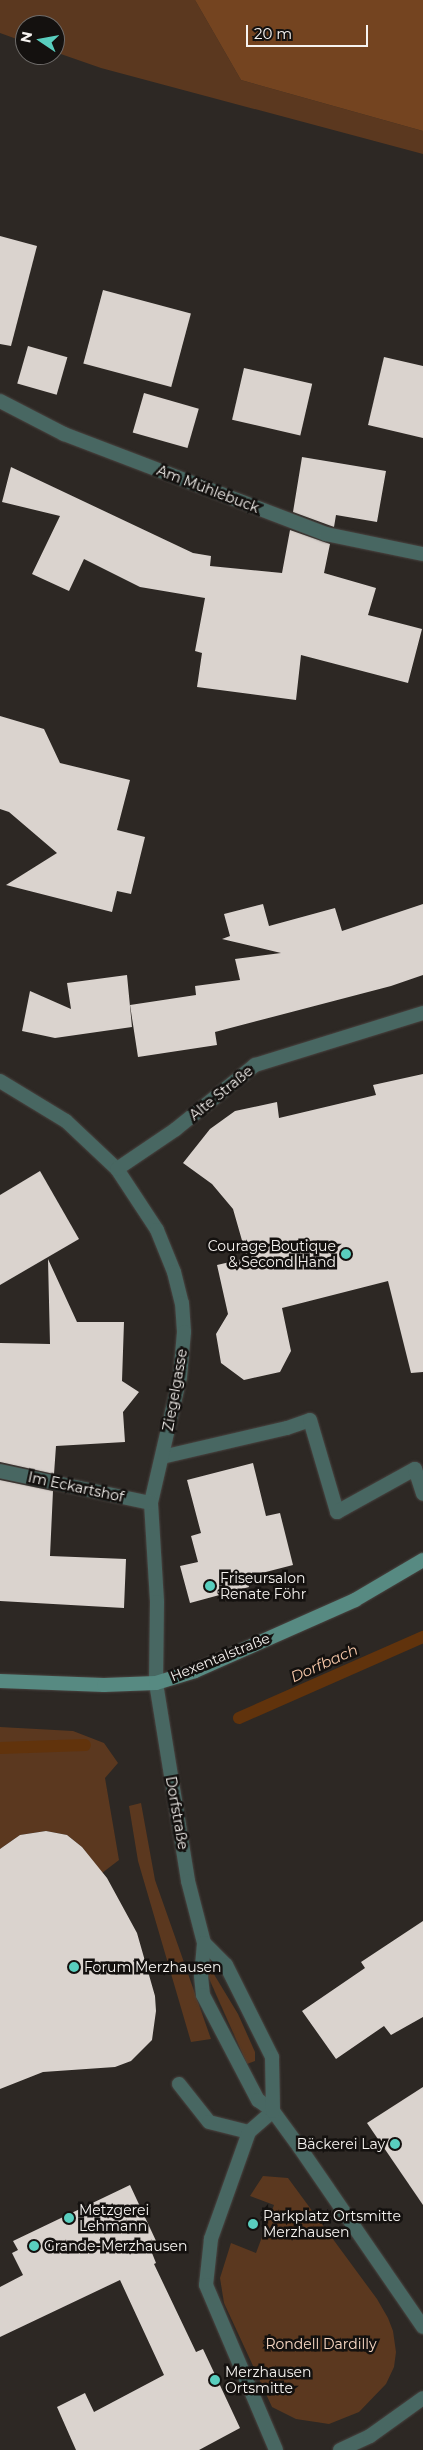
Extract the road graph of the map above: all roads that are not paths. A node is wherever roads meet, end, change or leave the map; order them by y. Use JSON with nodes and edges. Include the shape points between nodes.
{"nodes":[{"id":1,"x":0,"y":401,"type":"edge"},
{"id":2,"x":423,"y":554,"type":"edge"},
{"id":3,"x":423,"y":1013,"type":"edge"},
{"id":4,"x":0,"y":1081,"type":"edge"},
{"id":5,"x":117,"y":1169,"type":"junction"},
{"id":6,"x":162,"y":1457,"type":"junction"},
{"id":7,"x":0,"y":1471,"type":"edge"},
{"id":8,"x":423,"y":1494,"type":"edge"},
{"id":9,"x":151,"y":1503,"type":"junction"},
{"id":10,"x":423,"y":1560,"type":"edge"},
{"id":11,"x":0,"y":1681,"type":"edge"},
{"id":12,"x":156,"y":1683,"type":"junction"},
{"id":13,"x":204,"y":1943,"type":"junction"},
{"id":14,"x":179,"y":2084,"type":"dead end"},
{"id":15,"x":273,"y":2112,"type":"junction"},
{"id":16,"x":249,"y":2132,"type":"junction"},
{"id":17,"x":423,"y":2327,"type":"edge"},
{"id":18,"x":423,"y":2398,"type":"edge"},
{"id":19,"x":276,"y":2450,"type":"edge"},
{"id":20,"x":340,"y":2450,"type":"edge"}],
"edges":[{"from":1,"to":2,"type":"street","name":"Am Mühlebuck","via":[[64,434],[326,534]]},
{"from":3,"to":5,"type":"street","name":"Alte Straße","via":[[256,1065],[176,1129]]},
{"from":4,"to":5,"type":"street","name":"Ziegelgasse","via":[[66,1121]]},
{"from":5,"to":6,"type":"street","name":"Ziegelgasse","via":[[156,1230],[174,1272],[182,1303],[184,1332],[180,1377]]},
{"from":6,"to":8,"type":"street","via":[[310,1420],[337,1512],[415,1469]]},
{"from":6,"to":9,"type":"street","name":"Ziegelgasse"},
{"from":7,"to":9,"type":"street","name":"Im Eckartshof"},
{"from":9,"to":12,"type":"street","name":"Ziegelgasse","via":[[157,1602]]},
{"from":10,"to":12,"type":"main road","name":"Hexentalstraße","via":[[356,1600],[195,1671]]},
{"from":11,"to":12,"type":"main road","name":"Hexentalstraße","via":[[104,1685]]},
{"from":12,"to":13,"type":"street","name":"Dorfstraße","via":[[188,1881]]},
{"from":13,"to":15,"type":"street","via":[[226,1965],[272,2057]]},
{"from":13,"to":15,"type":"street","name":"Dorfstraße","via":[[203,1995],[258,2100]]},
{"from":14,"to":16,"type":"street","via":[[209,2122]]},
{"from":15,"to":16,"type":"street"},
{"from":15,"to":17,"type":"street","name":"Dorfstraße"},
{"from":16,"to":19,"type":"street","via":[[211,2239],[206,2285]]},
{"from":18,"to":20,"type":"street","via":[[370,2436]]}]}
